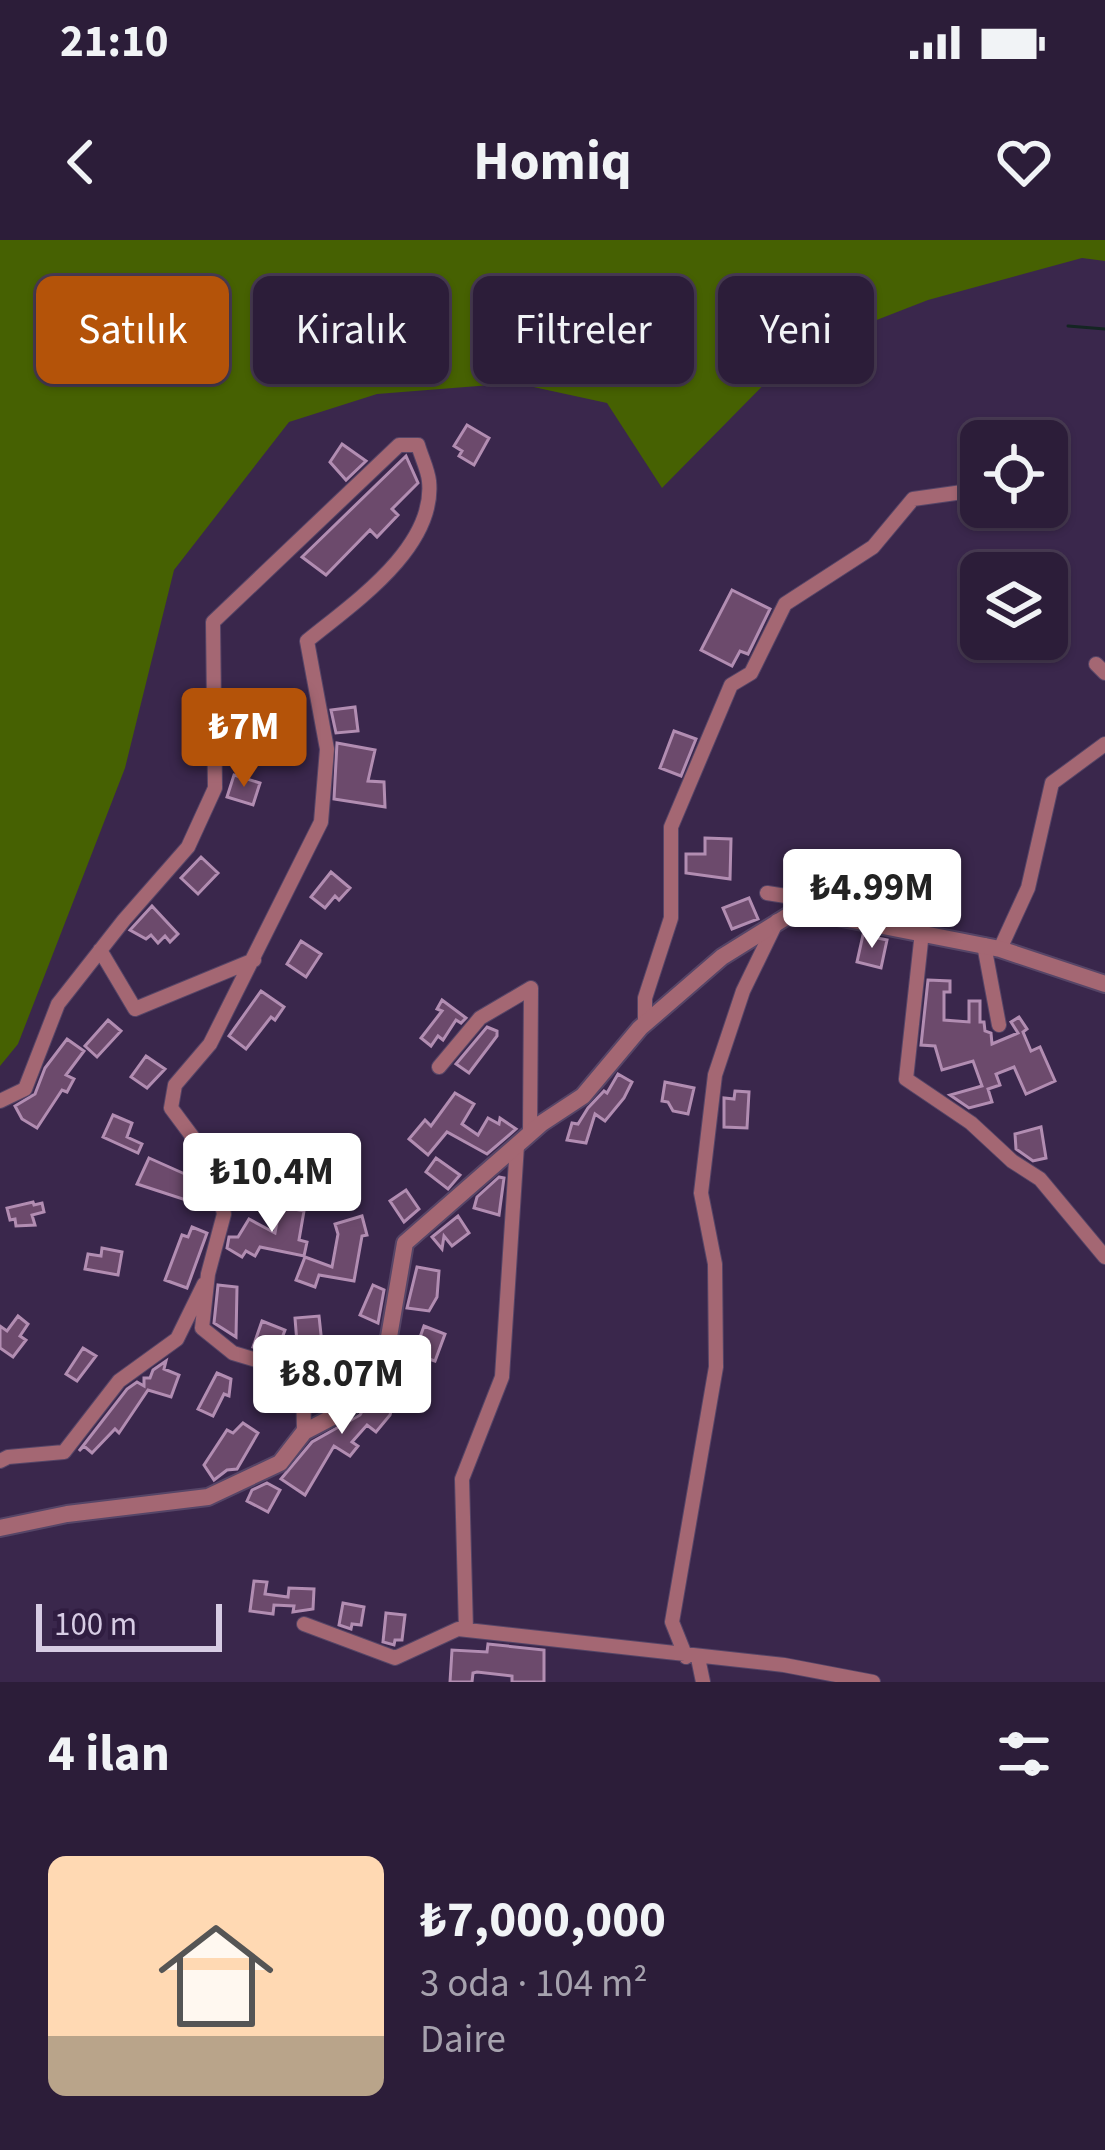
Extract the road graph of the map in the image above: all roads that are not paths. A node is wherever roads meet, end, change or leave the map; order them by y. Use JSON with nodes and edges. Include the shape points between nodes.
{"nodes":[{"id":1,"x":960,"y":492,"type":"edge"},
{"id":2,"x":1105,"y":744,"type":"edge"},
{"id":3,"x":767,"y":893,"type":"dead end"},
{"id":4,"x":817,"y":913,"type":"junction"},
{"id":5,"x":777,"y":921,"type":"junction"},
{"id":6,"x":922,"y":932,"type":"junction"},
{"id":7,"x":992,"y":947,"type":"junction"},
{"id":8,"x":100,"y":950,"type":"junction"},
{"id":9,"x":254,"y":960,"type":"junction"},
{"id":10,"x":1105,"y":984,"type":"edge"},
{"id":11,"x":645,"y":1024,"type":"junction"},
{"id":12,"x":999,"y":1025,"type":"dead end"},
{"id":13,"x":439,"y":1067,"type":"dead end"},
{"id":14,"x":0,"y":1101,"type":"edge"},
{"id":15,"x":523,"y":1139,"type":"junction"},
{"id":16,"x":1105,"y":1257,"type":"edge"},
{"id":17,"x":208,"y":1274,"type":"junction"},
{"id":18,"x":304,"y":1432,"type":"junction"},
{"id":19,"x":0,"y":1462,"type":"edge"},
{"id":20,"x":0,"y":1528,"type":"edge"},
{"id":21,"x":304,"y":1624,"type":"dead end"},
{"id":22,"x":466,"y":1630,"type":"junction"},
{"id":23,"x":692,"y":1657,"type":"junction"},
{"id":24,"x":703,"y":1682,"type":"edge"},
{"id":25,"x":873,"y":1682,"type":"edge"}],
"edges":[{"from":1,"to":11,"type":"street","via":[[913,499],[873,547],[785,604],[751,673],[731,685],[671,826],[671,918]]},
{"from":2,"to":7,"type":"street","via":[[1052,783],[1028,888]]},
{"from":3,"to":4,"type":"street"},
{"from":4,"to":5,"type":"street"},
{"from":4,"to":6,"type":"street"},
{"from":5,"to":11,"type":"street"},
{"from":5,"to":23,"type":"street","via":[[715,1075],[701,1193],[715,1264],[716,1367],[672,1622]]},
{"from":6,"to":7,"type":"street"},
{"from":6,"to":16,"type":"street","via":[[906,1079],[1040,1179]]},
{"from":7,"to":10,"type":"street"},
{"from":7,"to":12,"type":"street"},
{"from":8,"to":9,"type":"street","via":[[135,1009]]},
{"from":8,"to":9,"type":"street","via":[[188,847],[215,788],[213,622],[399,445],[418,445],[430,483],[422,526],[388,574],[307,641],[326,749],[321,822]]},
{"from":8,"to":14,"type":"street","via":[[58,1004],[25,1089]]},
{"from":9,"to":17,"type":"street","via":[[210,1044],[175,1084],[171,1108],[212,1163],[224,1214]]},
{"from":11,"to":15,"type":"street","via":[[583,1096]]},
{"from":13,"to":15,"type":"street","via":[[480,1018],[531,988]]},
{"from":15,"to":18,"type":"street","via":[[405,1243],[389,1337],[350,1408]]},
{"from":15,"to":22,"type":"street","via":[[502,1377],[462,1479]]},
{"from":17,"to":18,"type":"street","via":[[202,1328],[232,1353],[303,1375]]},
{"from":17,"to":19,"type":"street","via":[[177,1340],[119,1381],[64,1452]]},
{"from":18,"to":20,"type":"street","via":[[280,1463],[208,1498]]},
{"from":21,"to":22,"type":"street","via":[[395,1658]]},
{"from":22,"to":23,"type":"street"},
{"from":23,"to":24,"type":"street"},
{"from":23,"to":25,"type":"street"}]}
